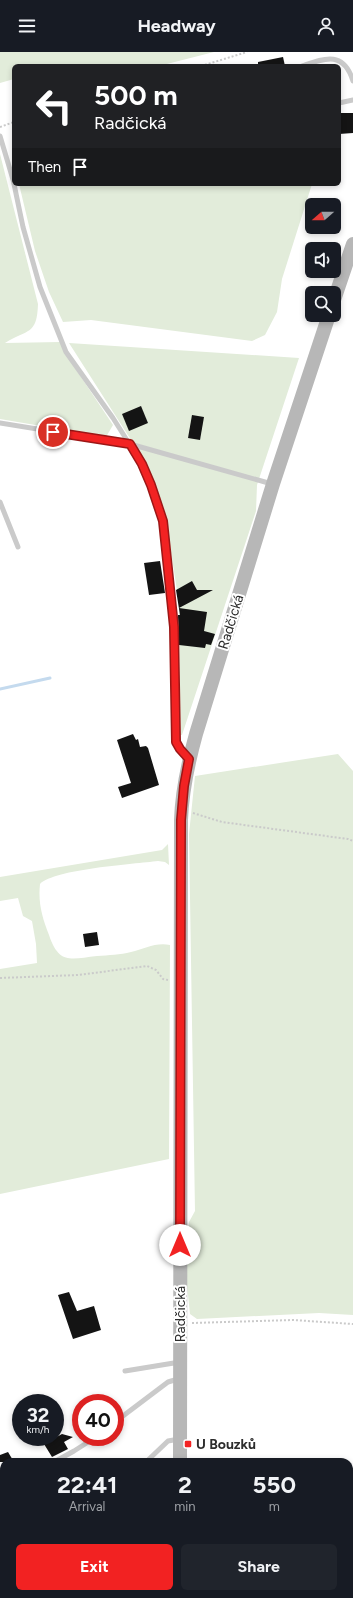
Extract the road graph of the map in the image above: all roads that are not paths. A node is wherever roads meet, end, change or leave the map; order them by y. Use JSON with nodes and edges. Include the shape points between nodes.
{"nodes":[{"id":1,"x":310,"y":64,"type":"edge"},
{"id":2,"x":353,"y":81,"type":"edge"},
{"id":3,"x":353,"y":100,"type":"edge"},
{"id":4,"x":341,"y":103,"type":"edge"},
{"id":5,"x":0,"y":136,"type":"edge"},
{"id":6,"x":12,"y":176,"type":"edge"},
{"id":7,"x":15,"y":186,"type":"edge"},
{"id":8,"x":353,"y":244,"type":"edge"},
{"id":9,"x":339,"y":286,"type":"edge"},
{"id":10,"x":327,"y":322,"type":"edge"},
{"id":11,"x":0,"y":423,"type":"edge"},
{"id":12,"x":130,"y":444,"type":"junction"},
{"id":13,"x":273,"y":484,"type":"junction"},
{"id":14,"x":0,"y":502,"type":"edge"},
{"id":15,"x":18,"y":547,"type":"dead end"},
{"id":16,"x":189,"y":759,"type":"junction"},
{"id":17,"x":180,"y":1362,"type":"junction"},
{"id":18,"x":125,"y":1371,"type":"dead end"},
{"id":19,"x":180,"y":1378,"type":"junction"},
{"id":20,"x":124,"y":1415,"type":"edge"},
{"id":21,"x":180,"y":1438,"type":"junction"},
{"id":22,"x":82,"y":1446,"type":"edge"},
{"id":23,"x":61,"y":1458,"type":"edge"},
{"id":24,"x":150,"y":1458,"type":"edge"},
{"id":25,"x":180,"y":1458,"type":"edge"}],
"edges":[{"from":1,"to":2,"type":"lane","via":[[339,59],[348,67]]},
{"from":3,"to":4,"type":"lane"},
{"from":5,"to":6,"type":"lane"},
{"from":7,"to":12,"type":"lane","via":[[40,287],[66,352]]},
{"from":8,"to":9,"type":"street"},
{"from":10,"to":13,"type":"street","name":"Radčická"},
{"from":11,"to":12,"type":"lane"},
{"from":12,"to":13,"type":"lane"},
{"from":12,"to":16,"type":"lane","via":[[142,464],[163,521],[174,627],[176,742]]},
{"from":13,"to":16,"type":"street","name":"Radčická"},
{"from":14,"to":15,"type":"lane"},
{"from":16,"to":17,"type":"street","name":"Radčická","via":[[181,810]]},
{"from":17,"to":18,"type":"lane"},
{"from":17,"to":19,"type":"street","name":"Radčická"},
{"from":19,"to":20,"type":"lane","via":[[168,1382]]},
{"from":19,"to":21,"type":"street","name":"Radčická"},
{"from":21,"to":24,"type":"lane","via":[[168,1441]]},
{"from":21,"to":25,"type":"street","name":"Radčická"},
{"from":22,"to":23,"type":"lane"}]}
